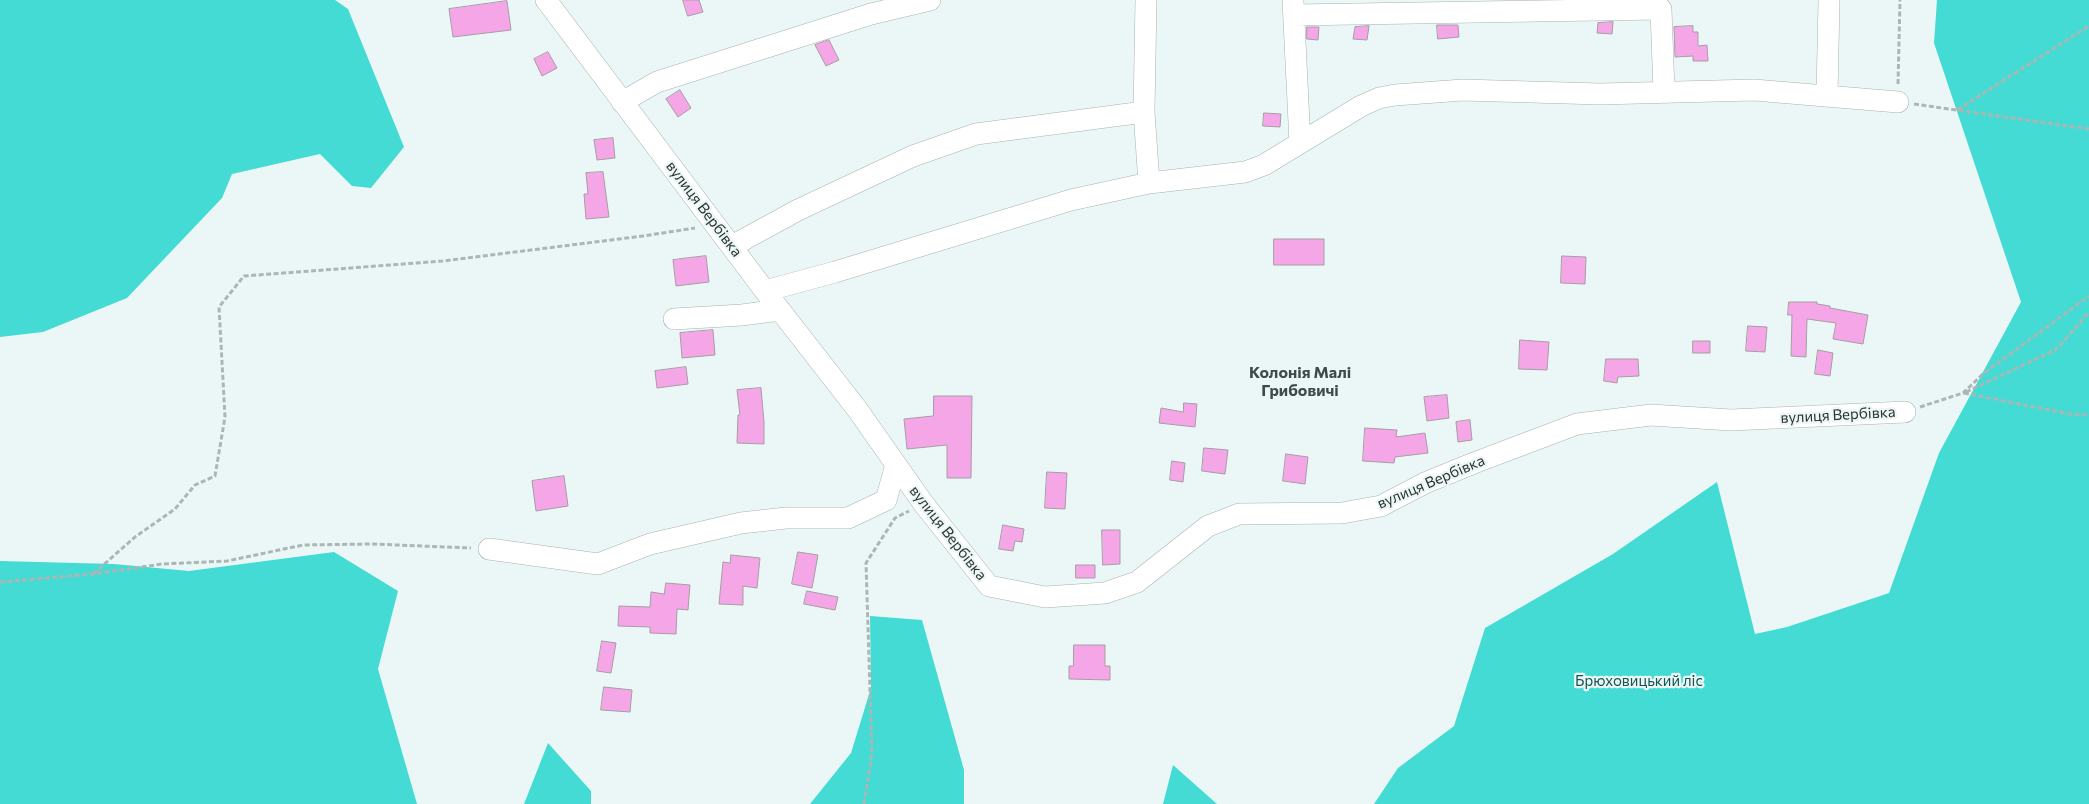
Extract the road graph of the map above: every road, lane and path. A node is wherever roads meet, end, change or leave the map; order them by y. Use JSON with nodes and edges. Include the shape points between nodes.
{"nodes":[{"id":1,"x":546,"y":0,"type":"edge"},
{"id":2,"x":930,"y":0,"type":"edge"},
{"id":3,"x":1146,"y":0,"type":"edge"},
{"id":4,"x":1828,"y":0,"type":"edge"},
{"id":5,"x":1900,"y":0,"type":"edge"},
{"id":6,"x":1508,"y":6,"type":"edge"},
{"id":7,"x":1294,"y":7,"type":"edge"},
{"id":8,"x":2089,"y":26,"type":"edge"},
{"id":9,"x":1664,"y":92,"type":"junction"},
{"id":10,"x":1827,"y":96,"type":"junction"},
{"id":11,"x":622,"y":102,"type":"junction"},
{"id":12,"x":1898,"y":102,"type":"junction"},
{"id":13,"x":1957,"y":110,"type":"junction"},
{"id":14,"x":1144,"y":112,"type":"junction"},
{"id":15,"x":2089,"y":129,"type":"edge"},
{"id":16,"x":1300,"y":143,"type":"junction"},
{"id":17,"x":1149,"y":183,"type":"junction"},
{"id":18,"x":715,"y":224,"type":"junction"},
{"id":19,"x":732,"y":246,"type":"junction"},
{"id":20,"x":765,"y":291,"type":"junction"},
{"id":21,"x":2089,"y":296,"type":"edge"},
{"id":22,"x":780,"y":310,"type":"junction"},
{"id":23,"x":2089,"y":312,"type":"edge"},
{"id":24,"x":674,"y":319,"type":"dead end"},
{"id":25,"x":1964,"y":393,"type":"junction"},
{"id":26,"x":1905,"y":412,"type":"joint"},
{"id":27,"x":2089,"y":415,"type":"edge"},
{"id":28,"x":896,"y":465,"type":"junction"},
{"id":29,"x":895,"y":518,"type":"dead end"},
{"id":30,"x":489,"y":549,"type":"joint"},
{"id":31,"x":94,"y":574,"type":"junction"},
{"id":32,"x":0,"y":582,"type":"edge"},
{"id":33,"x":864,"y":804,"type":"edge"}],
"edges":[{"from":1,"to":11,"type":"street","name":"вулиця Вербівка"},
{"from":2,"to":11,"type":"street","via":[[871,14],[657,82]]},
{"from":3,"to":14,"type":"street"},
{"from":4,"to":10,"type":"street"},
{"from":5,"to":12,"type":"path"},
{"from":6,"to":7,"type":"street"},
{"from":6,"to":9,"type":"street","via":[[1661,9]]},
{"from":7,"to":16,"type":"street"},
{"from":8,"to":13,"type":"path"},
{"from":9,"to":10,"type":"street","via":[[1754,90]]},
{"from":9,"to":16,"type":"street","via":[[1600,94],[1463,90],[1395,95],[1361,106]]},
{"from":10,"to":12,"type":"street"},
{"from":11,"to":18,"type":"street","name":"вулиця Вербівка"},
{"from":12,"to":13,"type":"path"},
{"from":13,"to":15,"type":"path"},
{"from":14,"to":17,"type":"street"},
{"from":14,"to":19,"type":"street","via":[[976,134],[912,156],[798,210]]},
{"from":16,"to":17,"type":"street","via":[[1264,165],[1245,172]]},
{"from":17,"to":20,"type":"street","via":[[1071,200]]},
{"from":18,"to":19,"type":"street","name":"вулиця Вербівка"},
{"from":18,"to":31,"type":"path","via":[[442,261],[244,276],[219,307],[225,417],[215,476],[195,485],[175,509],[135,537]]},
{"from":19,"to":20,"type":"street","name":"вулиця Вербівка"},
{"from":20,"to":22,"type":"street","name":"вулиця Вербівка"},
{"from":21,"to":25,"type":"path","via":[[1983,374]]},
{"from":22,"to":24,"type":"street"},
{"from":22,"to":28,"type":"street","name":"вулиця Вербівка"},
{"from":23,"to":25,"type":"path","via":[[2056,349]]},
{"from":25,"to":26,"type":"path"},
{"from":25,"to":27,"type":"path"},
{"from":26,"to":28,"type":"street","name":"вулиця Вербівка","via":[[1731,420],[1652,415],[1577,424],[1450,473],[1380,506],[1342,513],[1239,514],[1208,526],[1137,582],[1086,596],[1045,597],[989,586]]},
{"from":28,"to":30,"type":"street","via":[[886,500],[848,518],[786,518],[742,523],[650,544],[598,564]]},
{"from":29,"to":33,"type":"path","via":[[866,563],[872,754]]},
{"from":30,"to":31,"type":"path","via":[[303,545],[227,561],[162,564]]},
{"from":31,"to":32,"type":"path"}]}
